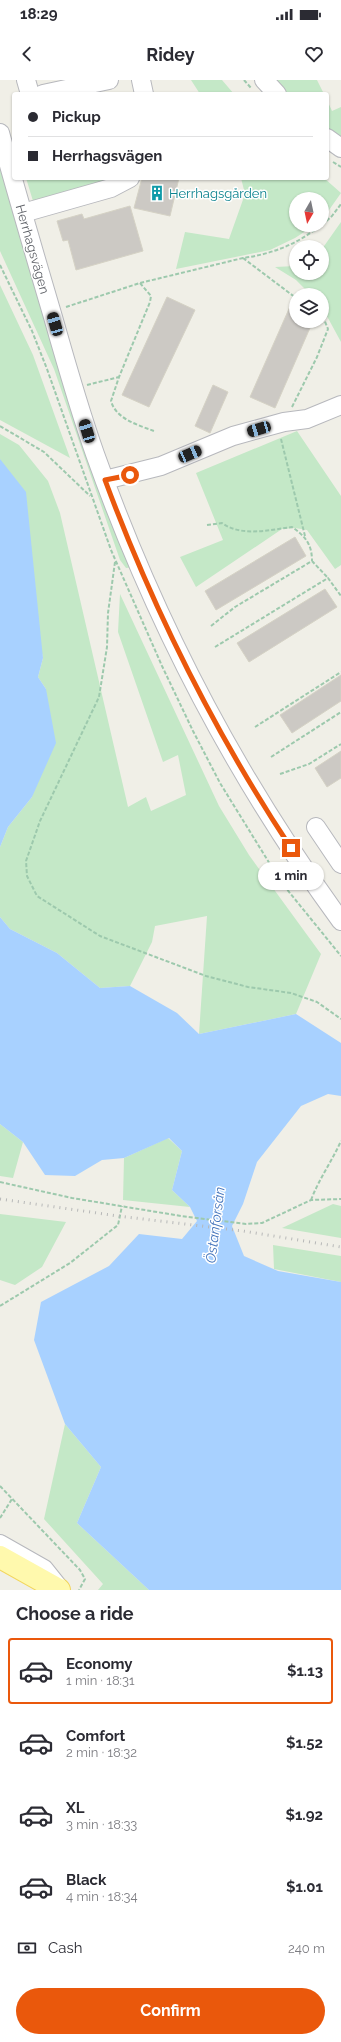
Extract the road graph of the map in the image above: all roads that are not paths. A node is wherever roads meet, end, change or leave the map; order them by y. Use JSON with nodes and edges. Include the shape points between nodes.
{"nodes":[{"id":1,"x":26,"y":80,"type":"edge"},
{"id":2,"x":109,"y":80,"type":"edge"},
{"id":3,"x":141,"y":80,"type":"edge"},
{"id":4,"x":264,"y":80,"type":"edge"},
{"id":5,"x":29,"y":92,"type":"edge"},
{"id":6,"x":52,"y":92,"type":"edge"},
{"id":7,"x":144,"y":92,"type":"edge"},
{"id":8,"x":275,"y":92,"type":"edge"},
{"id":9,"x":12,"y":128,"type":"edge"},
{"id":10,"x":0,"y":132,"type":"edge"},
{"id":11,"x":329,"y":142,"type":"edge"},
{"id":12,"x":336,"y":154,"type":"edge"},
{"id":13,"x":12,"y":174,"type":"edge"},
{"id":14,"x":14,"y":180,"type":"edge"},
{"id":15,"x":126,"y":180,"type":"edge"},
{"id":16,"x":23,"y":213,"type":"junction"},
{"id":17,"x":341,"y":405,"type":"edge"},
{"id":18,"x":105,"y":480,"type":"junction"},
{"id":19,"x":316,"y":827,"type":"dead end"},
{"id":20,"x":341,"y":864,"type":"edge"},
{"id":21,"x":341,"y":921,"type":"edge"},
{"id":22,"x":0,"y":1544,"type":"edge"},
{"id":23,"x":0,"y":1558,"type":"edge"},
{"id":24,"x":0,"y":1568,"type":"edge"},
{"id":25,"x":37,"y":1590,"type":"edge"},
{"id":26,"x":60,"y":1590,"type":"edge"}],
"edges":[{"from":1,"to":5,"type":"street"},
{"from":2,"to":6,"type":"street"},
{"from":3,"to":7,"type":"street"},
{"from":4,"to":8,"type":"street"},
{"from":9,"to":10,"type":"street"},
{"from":10,"to":13,"type":"street","name":"Herrhagsvägen"},
{"from":11,"to":12,"type":"street"},
{"from":14,"to":16,"type":"street","name":"Herrhagsvägen"},
{"from":15,"to":16,"type":"street","via":[[111,188]]},
{"from":16,"to":18,"type":"street","name":"Herrhagsvägen","via":[[74,388]]},
{"from":17,"to":18,"type":"street","via":[[307,419],[284,422],[234,436],[161,466]]},
{"from":18,"to":21,"type":"street","name":"Herrhagsvägen","via":[[163,620],[194,684],[283,836]]},
{"from":19,"to":20,"type":"street"},
{"from":22,"to":26,"type":"street","via":[[44,1569]]},
{"from":23,"to":26,"type":"main road"},
{"from":24,"to":25,"type":"main road"}]}
